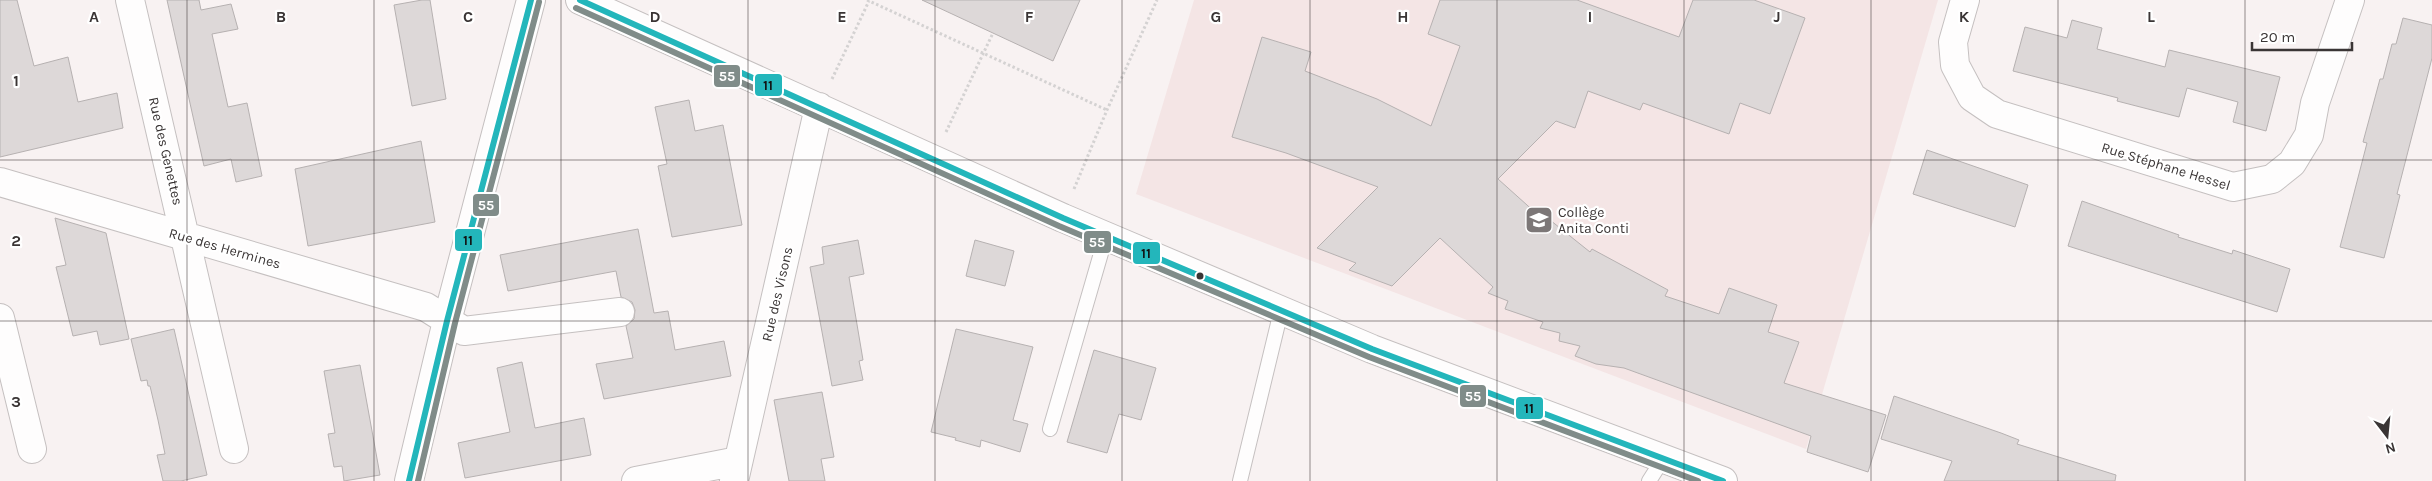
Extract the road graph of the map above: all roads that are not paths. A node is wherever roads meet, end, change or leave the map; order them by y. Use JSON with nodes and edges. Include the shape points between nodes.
{"nodes":[{"id":1,"x":130,"y":0,"type":"edge"},
{"id":2,"x":531,"y":0,"type":"edge"},
{"id":3,"x":580,"y":0,"type":"edge"},
{"id":4,"x":1965,"y":0,"type":"edge"},
{"id":5,"x":2350,"y":0,"type":"edge"},
{"id":6,"x":819,"y":107,"type":"junction"},
{"id":7,"x":0,"y":182,"type":"edge"},
{"id":8,"x":1106,"y":236,"type":"junction"},
{"id":9,"x":186,"y":237,"type":"junction"},
{"id":10,"x":1281,"y":311,"type":"junction"},
{"id":11,"x":620,"y":312,"type":"dead end"},
{"id":12,"x":0,"y":318,"type":"edge"},
{"id":13,"x":448,"y":321,"type":"junction"},
{"id":14,"x":1050,"y":429,"type":"dead end"},
{"id":15,"x":32,"y":449,"type":"dead end"},
{"id":16,"x":234,"y":449,"type":"dead end"},
{"id":17,"x":1656,"y":470,"type":"edge"},
{"id":18,"x":736,"y":471,"type":"edge"},
{"id":19,"x":409,"y":481,"type":"edge"},
{"id":20,"x":636,"y":481,"type":"edge"},
{"id":21,"x":1240,"y":481,"type":"edge"},
{"id":22,"x":1723,"y":481,"type":"edge"}],
"edges":[{"from":1,"to":9,"type":"street","name":"Rue des Genettes"},
{"from":2,"to":13,"type":"street"},
{"from":3,"to":6,"type":"street"},
{"from":4,"to":5,"type":"street","name":"Rue Stéphane Hessel","via":[[1953,42],[1955,65],[1972,96],[1997,114],[2233,187],[2272,178],[2292,163],[2308,135],[2315,104]]},
{"from":6,"to":8,"type":"street"},
{"from":6,"to":18,"type":"street","name":"Rue des Visons"},
{"from":7,"to":9,"type":"street","name":"Rue des Hermines"},
{"from":8,"to":10,"type":"street"},
{"from":8,"to":14,"type":"lane"},
{"from":9,"to":13,"type":"street","name":"Rue des Hermines","via":[[426,307]]},
{"from":9,"to":16,"type":"street","name":"Rue des Genettes"},
{"from":10,"to":17,"type":"street"},
{"from":10,"to":21,"type":"lane"},
{"from":11,"to":13,"type":"street","name":"Rue des Hermines","via":[[464,331]]},
{"from":12,"to":15,"type":"street"},
{"from":13,"to":19,"type":"street"},
{"from":17,"to":22,"type":"street"},
{"from":18,"to":20,"type":"street"}]}
